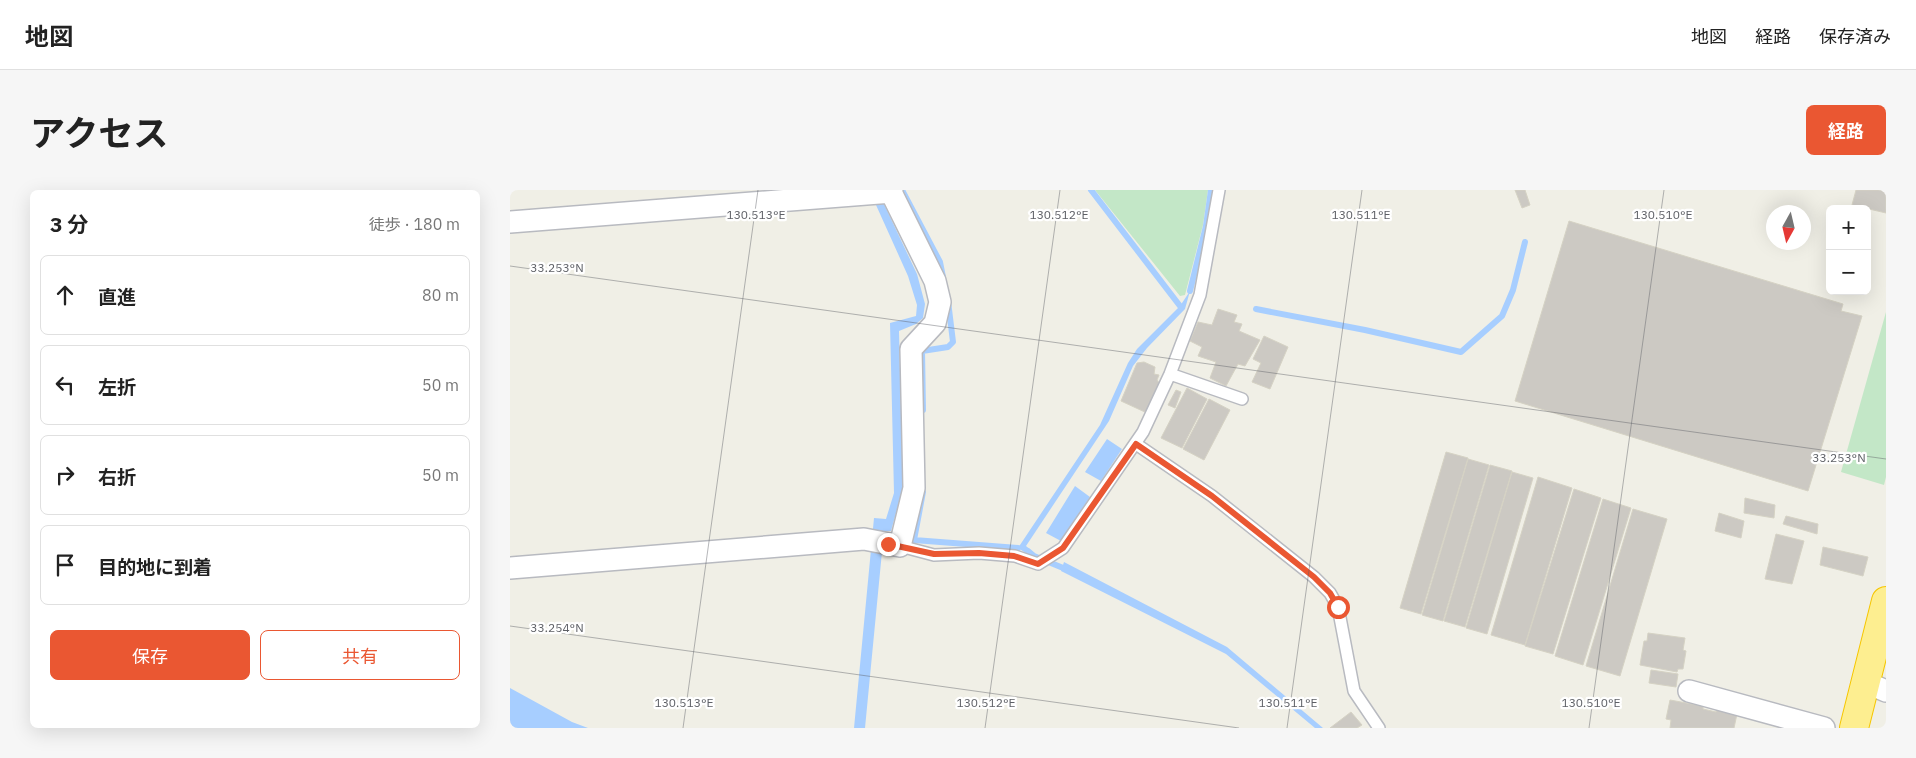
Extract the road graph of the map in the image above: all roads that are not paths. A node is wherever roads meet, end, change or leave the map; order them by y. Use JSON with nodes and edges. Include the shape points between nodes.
{"nodes":[{"id":1,"x":1220,"y":190,"type":"edge"},
{"id":2,"x":882,"y":192,"type":"edge"},
{"id":3,"x":510,"y":222,"type":"edge"},
{"id":4,"x":1170,"y":374,"type":"junction"},
{"id":5,"x":1242,"y":399,"type":"dead end"},
{"id":6,"x":1136,"y":444,"type":"junction"},
{"id":7,"x":894,"y":545,"type":"junction"},
{"id":8,"x":510,"y":568,"type":"edge"},
{"id":9,"x":1886,"y":601,"type":"edge"},
{"id":10,"x":1880,"y":686,"type":"edge"},
{"id":11,"x":1689,"y":690,"type":"dead end"},
{"id":12,"x":1379,"y":728,"type":"edge"},
{"id":13,"x":1824,"y":728,"type":"edge"},
{"id":14,"x":1854,"y":728,"type":"edge"}],
"edges":[{"from":1,"to":4,"type":"lane","via":[[1200,295]]},
{"from":2,"to":3,"type":"street"},
{"from":2,"to":7,"type":"street","via":[[935,281],[940,302],[935,323],[911,349],[914,488]]},
{"from":4,"to":5,"type":"lane"},
{"from":4,"to":6,"type":"lane"},
{"from":6,"to":7,"type":"lane","via":[[1063,548],[1038,564],[1014,556],[934,554]]},
{"from":6,"to":12,"type":"lane","via":[[1212,496],[1330,593],[1338,607],[1354,690]]},
{"from":7,"to":8,"type":"street","via":[[864,539]]},
{"from":9,"to":10,"type":"highway"},
{"from":10,"to":14,"type":"highway"},
{"from":11,"to":13,"type":"street"}]}
